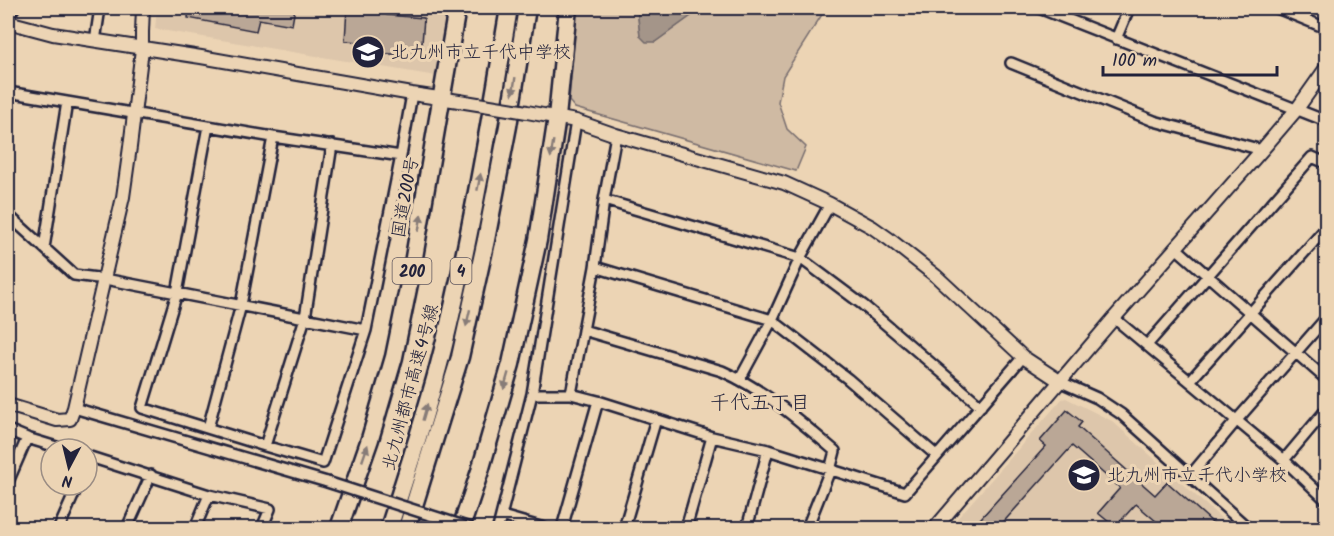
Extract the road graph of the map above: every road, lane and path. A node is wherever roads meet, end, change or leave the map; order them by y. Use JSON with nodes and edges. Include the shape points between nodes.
{"nodes":[{"id":1,"x":14,"y":8,"type":"edge"},
{"id":2,"x":100,"y":8,"type":"edge"},
{"id":3,"x":143,"y":8,"type":"edge"},
{"id":4,"x":457,"y":8,"type":"edge"},
{"id":5,"x":509,"y":8,"type":"edge"},
{"id":6,"x":526,"y":8,"type":"edge"},
{"id":7,"x":568,"y":8,"type":"edge"},
{"id":8,"x":1039,"y":8,"type":"edge"},
{"id":9,"x":1129,"y":8,"type":"edge"},
{"id":10,"x":1277,"y":8,"type":"edge"},
{"id":11,"x":8,"y":16,"type":"edge"},
{"id":12,"x":8,"y":22,"type":"edge"},
{"id":13,"x":1326,"y":28,"type":"edge"},
{"id":14,"x":1116,"y":39,"type":"junction"},
{"id":15,"x":95,"y":41,"type":"junction"},
{"id":16,"x":142,"y":49,"type":"junction"},
{"id":17,"x":1011,"y":63,"type":"dead end"},
{"id":18,"x":1326,"y":68,"type":"edge"},
{"id":19,"x":412,"y":94,"type":"junction"},
{"id":20,"x":8,"y":95,"type":"edge"},
{"id":21,"x":442,"y":98,"type":"junction"},
{"id":22,"x":67,"y":102,"type":"junction"},
{"id":23,"x":1297,"y":109,"type":"junction"},
{"id":24,"x":134,"y":113,"type":"junction"},
{"id":25,"x":557,"y":117,"type":"junction"},
{"id":26,"x":576,"y":121,"type":"junction"},
{"id":27,"x":1326,"y":121,"type":"edge"},
{"id":28,"x":208,"y":126,"type":"junction"},
{"id":29,"x":616,"y":135,"type":"junction"},
{"id":30,"x":273,"y":137,"type":"junction"},
{"id":31,"x":332,"y":145,"type":"junction"},
{"id":32,"x":1262,"y":150,"type":"junction"},
{"id":33,"x":401,"y":156,"type":"junction"},
{"id":34,"x":1326,"y":163,"type":"edge"},
{"id":35,"x":604,"y":200,"type":"junction"},
{"id":36,"x":830,"y":204,"type":"junction"},
{"id":37,"x":8,"y":215,"type":"edge"},
{"id":38,"x":1326,"y":228,"type":"edge"},
{"id":39,"x":44,"y":248,"type":"junction"},
{"id":40,"x":1176,"y":248,"type":"junction"},
{"id":41,"x":800,"y":258,"type":"junction"},
{"id":42,"x":595,"y":267,"type":"junction"},
{"id":43,"x":1208,"y":276,"type":"junction"},
{"id":44,"x":105,"y":279,"type":"junction"},
{"id":45,"x":177,"y":293,"type":"junction"},
{"id":46,"x":241,"y":305,"type":"junction"},
{"id":47,"x":1251,"y":313,"type":"junction"},
{"id":48,"x":305,"y":318,"type":"junction"},
{"id":49,"x":1114,"y":318,"type":"junction"},
{"id":50,"x":1326,"y":318,"type":"edge"},
{"id":51,"x":772,"y":320,"type":"junction"},
{"id":52,"x":366,"y":330,"type":"junction"},
{"id":53,"x":583,"y":330,"type":"junction"},
{"id":54,"x":1147,"y":345,"type":"junction"},
{"id":55,"x":1296,"y":353,"type":"junction"},
{"id":56,"x":1023,"y":357,"type":"junction"},
{"id":57,"x":740,"y":379,"type":"junction"},
{"id":58,"x":1326,"y":379,"type":"edge"},
{"id":59,"x":1190,"y":381,"type":"junction"},
{"id":60,"x":1061,"y":382,"type":"junction"},
{"id":61,"x":532,"y":394,"type":"junction"},
{"id":62,"x":571,"y":394,"type":"junction"},
{"id":63,"x":598,"y":401,"type":"junction"},
{"id":64,"x":8,"y":405,"type":"edge"},
{"id":65,"x":981,"y":406,"type":"junction"},
{"id":66,"x":74,"y":408,"type":"junction"},
{"id":67,"x":1326,"y":410,"type":"edge"},
{"id":68,"x":656,"y":419,"type":"junction"},
{"id":69,"x":1236,"y":421,"type":"junction"},
{"id":70,"x":208,"y":428,"type":"junction"},
{"id":71,"x":8,"y":430,"type":"edge"},
{"id":72,"x":712,"y":437,"type":"junction"},
{"id":73,"x":27,"y":438,"type":"junction"},
{"id":74,"x":39,"y":442,"type":"edge"},
{"id":75,"x":265,"y":446,"type":"junction"},
{"id":76,"x":768,"y":450,"type":"junction"},
{"id":77,"x":937,"y":456,"type":"junction"},
{"id":78,"x":1284,"y":460,"type":"junction"},
{"id":79,"x":99,"y":463,"type":"edge"},
{"id":80,"x":830,"y":470,"type":"junction"},
{"id":81,"x":151,"y":475,"type":"junction"},
{"id":82,"x":1190,"y":476,"type":"junction"},
{"id":83,"x":8,"y":482,"type":"edge"},
{"id":84,"x":210,"y":495,"type":"junction"},
{"id":85,"x":73,"y":497,"type":"edge"},
{"id":86,"x":1326,"y":499,"type":"edge"},
{"id":87,"x":502,"y":516,"type":"junction"},
{"id":88,"x":59,"y":528,"type":"edge"},
{"id":89,"x":127,"y":528,"type":"edge"},
{"id":90,"x":195,"y":528,"type":"edge"},
{"id":91,"x":262,"y":528,"type":"edge"},
{"id":92,"x":339,"y":528,"type":"edge"},
{"id":93,"x":389,"y":528,"type":"edge"},
{"id":94,"x":407,"y":528,"type":"edge"},
{"id":95,"x":461,"y":528,"type":"edge"},
{"id":96,"x":470,"y":528,"type":"edge"},
{"id":97,"x":498,"y":528,"type":"edge"},
{"id":98,"x":544,"y":528,"type":"edge"},
{"id":99,"x":562,"y":528,"type":"edge"},
{"id":100,"x":624,"y":528,"type":"edge"},
{"id":101,"x":686,"y":528,"type":"edge"},
{"id":102,"x":747,"y":528,"type":"edge"},
{"id":103,"x":807,"y":528,"type":"edge"},
{"id":104,"x":935,"y":528,"type":"edge"},
{"id":105,"x":1248,"y":528,"type":"edge"}],
"edges":[{"from":1,"to":11,"type":"street"},
{"from":2,"to":15,"type":"street"},
{"from":3,"to":16,"type":"street"},
{"from":4,"to":21,"type":"highway","name":"国道200号","number":"200"},
{"from":93,"to":5,"type":"highway","name":"北九州都市高速4号線","number":"4","one_way":true,"via":[[443,351],[473,215]]},
{"from":6,"to":94,"type":"highway","name":"北九州都市高速4号線","number":"4","one_way":true,"via":[[506,138],[460,357]]},
{"from":7,"to":25,"type":"highway"},
{"from":8,"to":14,"type":"street"},
{"from":9,"to":14,"type":"street"},
{"from":10,"to":13,"type":"street"},
{"from":12,"to":15,"type":"street"},
{"from":14,"to":23,"type":"street"},
{"from":15,"to":16,"type":"street"},
{"from":16,"to":19,"type":"street"},
{"from":16,"to":24,"type":"street"},
{"from":17,"to":32,"type":"street","via":[[1154,121]]},
{"from":18,"to":23,"type":"street"},
{"from":19,"to":21,"type":"street"},
{"from":19,"to":33,"type":"street"},
{"from":20,"to":22,"type":"street"},
{"from":21,"to":25,"type":"street","bridge":true},
{"from":92,"to":21,"type":"highway","name":"国道200号","number":"200","one_way":true,"via":[[394,357]]},
{"from":22,"to":24,"type":"street"},
{"from":22,"to":39,"type":"street"},
{"from":23,"to":27,"type":"street"},
{"from":23,"to":32,"type":"street"},
{"from":24,"to":28,"type":"street"},
{"from":24,"to":44,"type":"street","via":[[123,197]]},
{"from":25,"to":26,"type":"street"},
{"from":25,"to":95,"type":"highway","one_way":true,"via":[[538,240],[511,364]]},
{"from":26,"to":29,"type":"street"},
{"from":26,"to":61,"type":"street"},
{"from":28,"to":30,"type":"street"},
{"from":28,"to":45,"type":"street"},
{"from":29,"to":35,"type":"street"},
{"from":29,"to":36,"type":"street","via":[[784,183]]},
{"from":30,"to":31,"type":"street"},
{"from":30,"to":46,"type":"street"},
{"from":31,"to":33,"type":"street"},
{"from":31,"to":48,"type":"street"},
{"from":32,"to":40,"type":"street"},
{"from":33,"to":52,"type":"street"},
{"from":34,"to":43,"type":"street","via":[[1312,157]]},
{"from":35,"to":41,"type":"street"},
{"from":35,"to":42,"type":"street"},
{"from":36,"to":41,"type":"street"},
{"from":36,"to":56,"type":"street","via":[[872,227],[936,276]]},
{"from":37,"to":39,"type":"street"},
{"from":38,"to":47,"type":"street"},
{"from":39,"to":44,"type":"street","via":[[74,275]]},
{"from":40,"to":43,"type":"street"},
{"from":40,"to":49,"type":"street"},
{"from":41,"to":51,"type":"street"},
{"from":41,"to":65,"type":"street","via":[[863,305]]},
{"from":42,"to":51,"type":"street"},
{"from":42,"to":53,"type":"street"},
{"from":43,"to":47,"type":"street"},
{"from":43,"to":54,"type":"street"},
{"from":44,"to":45,"type":"street"},
{"from":44,"to":66,"type":"street"},
{"from":45,"to":46,"type":"street"},
{"from":45,"to":70,"type":"street","via":[[142,408]]},
{"from":46,"to":48,"type":"street"},
{"from":46,"to":70,"type":"street"},
{"from":47,"to":55,"type":"street"},
{"from":47,"to":59,"type":"street"},
{"from":48,"to":52,"type":"street"},
{"from":48,"to":75,"type":"street"},
{"from":49,"to":54,"type":"street"},
{"from":49,"to":60,"type":"street"},
{"from":50,"to":55,"type":"street"},
{"from":51,"to":57,"type":"street"},
{"from":51,"to":77,"type":"street"},
{"from":52,"to":75,"type":"street","via":[[323,463]]},
{"from":53,"to":57,"type":"street"},
{"from":53,"to":62,"type":"street"},
{"from":54,"to":59,"type":"street"},
{"from":55,"to":58,"type":"street"},
{"from":55,"to":69,"type":"street"},
{"from":56,"to":60,"type":"street"},
{"from":56,"to":65,"type":"street"},
{"from":57,"to":80,"type":"street","via":[[792,414],[835,452]]},
{"from":59,"to":69,"type":"street"},
{"from":60,"to":82,"type":"street","via":[[1121,414]]},
{"from":60,"to":104,"type":"street"},
{"from":61,"to":62,"type":"street"},
{"from":61,"to":87,"type":"street"},
{"from":62,"to":63,"type":"street"},
{"from":63,"to":68,"type":"street"},
{"from":63,"to":99,"type":"street"},
{"from":64,"to":66,"type":"street","via":[[57,420],[70,419]]},
{"from":65,"to":77,"type":"street"},
{"from":66,"to":96,"type":"street","bridge":true},
{"from":67,"to":78,"type":"street"},
{"from":68,"to":72,"type":"street"},
{"from":68,"to":100,"type":"street"},
{"from":69,"to":78,"type":"street"},
{"from":69,"to":82,"type":"street"},
{"from":70,"to":75,"type":"street"},
{"from":71,"to":73,"type":"street"},
{"from":72,"to":76,"type":"street"},
{"from":72,"to":101,"type":"street"},
{"from":73,"to":74,"type":"street"},
{"from":73,"to":83,"type":"street"},
{"from":76,"to":80,"type":"street"},
{"from":76,"to":102,"type":"street"},
{"from":77,"to":80,"type":"street","via":[[904,492]]},
{"from":78,"to":86,"type":"street"},
{"from":79,"to":81,"type":"street"},
{"from":80,"to":103,"type":"street"},
{"from":81,"to":84,"type":"street"},
{"from":81,"to":89,"type":"street"},
{"from":82,"to":105,"type":"street"},
{"from":84,"to":90,"type":"street"},
{"from":84,"to":91,"type":"street","via":[[270,509]]},
{"from":85,"to":88,"type":"street"},
{"from":87,"to":97,"type":"street"},
{"from":87,"to":98,"type":"street"}]}
